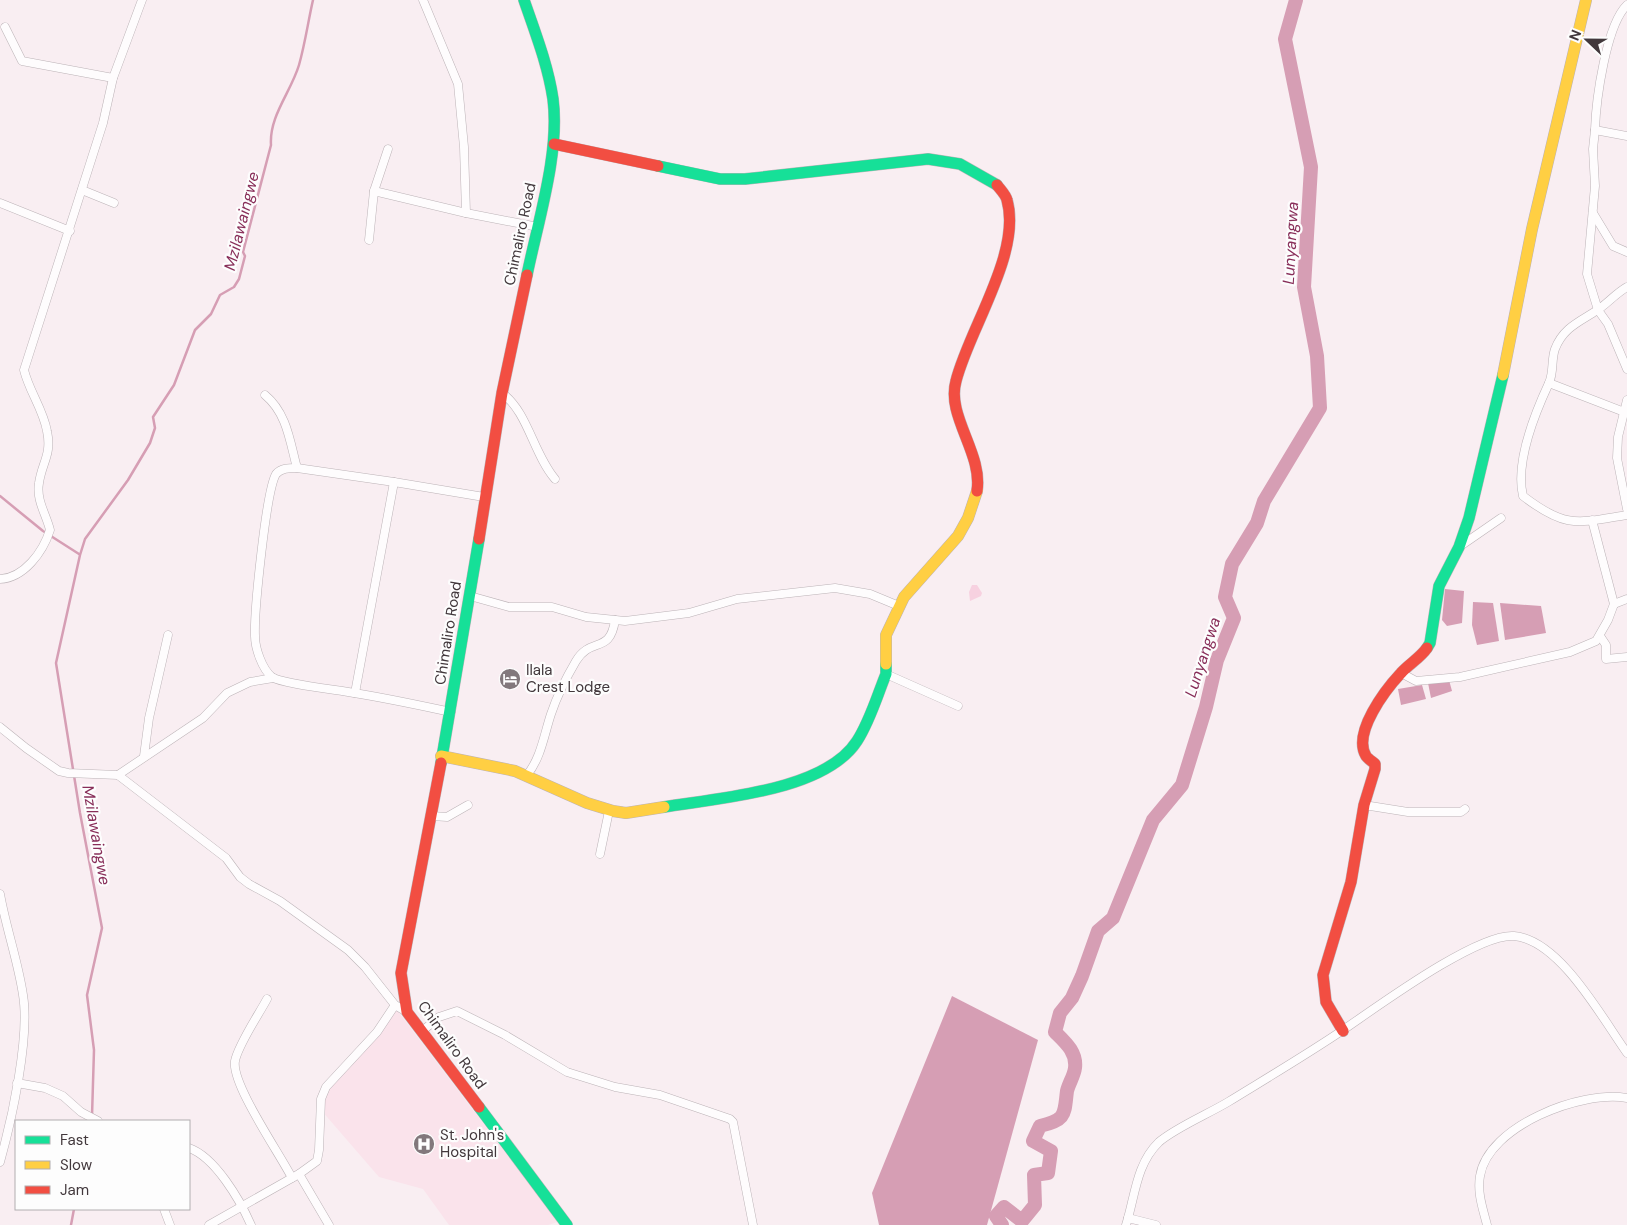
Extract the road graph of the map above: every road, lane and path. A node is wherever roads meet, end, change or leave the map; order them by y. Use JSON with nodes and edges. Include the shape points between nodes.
{"nodes":[{"id":1,"x":142,"y":0,"type":"edge"},
{"id":2,"x":423,"y":0,"type":"edge"},
{"id":3,"x":524,"y":0,"type":"edge"},
{"id":4,"x":1586,"y":0,"type":"edge"},
{"id":5,"x":1627,"y":5,"type":"edge"},
{"id":6,"x":5,"y":27,"type":"dead end"},
{"id":7,"x":114,"y":78,"type":"junction"},
{"id":8,"x":1595,"y":130,"type":"junction"},
{"id":9,"x":1627,"y":136,"type":"edge"},
{"id":10,"x":554,"y":144,"type":"junction"},
{"id":11,"x":388,"y":148,"type":"dead end"},
{"id":12,"x":82,"y":190,"type":"junction"},
{"id":13,"x":374,"y":191,"type":"junction"},
{"id":14,"x":0,"y":203,"type":"edge"},
{"id":15,"x":114,"y":204,"type":"dead end"},
{"id":16,"x":466,"y":213,"type":"junction"},
{"id":17,"x":1593,"y":213,"type":"junction"},
{"id":18,"x":538,"y":226,"type":"junction"},
{"id":19,"x":70,"y":231,"type":"junction"},
{"id":20,"x":369,"y":240,"type":"dead end"},
{"id":21,"x":1627,"y":252,"type":"edge"},
{"id":22,"x":1627,"y":287,"type":"edge"},
{"id":23,"x":1598,"y":310,"type":"junction"},
{"id":24,"x":1627,"y":369,"type":"edge"},
{"id":25,"x":1549,"y":383,"type":"junction"},
{"id":26,"x":502,"y":393,"type":"junction"},
{"id":27,"x":265,"y":395,"type":"dead end"},
{"id":28,"x":1627,"y":400,"type":"edge"},
{"id":29,"x":1626,"y":412,"type":"edge"},
{"id":30,"x":297,"y":468,"type":"junction"},
{"id":31,"x":555,"y":479,"type":"dead end"},
{"id":32,"x":394,"y":482,"type":"junction"},
{"id":33,"x":484,"y":498,"type":"junction"},
{"id":34,"x":1627,"y":508,"type":"edge"},
{"id":35,"x":1627,"y":515,"type":"edge"},
{"id":36,"x":1501,"y":518,"type":"dead end"},
{"id":37,"x":1592,"y":520,"type":"junction"},
{"id":38,"x":1460,"y":547,"type":"junction"},
{"id":39,"x":4,"y":579,"type":"edge"},
{"id":40,"x":0,"y":586,"type":"edge"},
{"id":41,"x":470,"y":596,"type":"junction"},
{"id":42,"x":1627,"y":599,"type":"edge"},
{"id":43,"x":1614,"y":604,"type":"junction"},
{"id":44,"x":900,"y":606,"type":"junction"},
{"id":45,"x":615,"y":620,"type":"junction"},
{"id":46,"x":168,"y":636,"type":"dead end"},
{"id":47,"x":1600,"y":636,"type":"junction"},
{"id":48,"x":1627,"y":657,"type":"edge"},
{"id":49,"x":1401,"y":673,"type":"junction"},
{"id":50,"x":886,"y":674,"type":"junction"},
{"id":51,"x":274,"y":678,"type":"junction"},
{"id":52,"x":355,"y":693,"type":"junction"},
{"id":53,"x":958,"y":706,"type":"dead end"},
{"id":54,"x":451,"y":712,"type":"junction"},
{"id":55,"x":0,"y":727,"type":"edge"},
{"id":56,"x":144,"y":756,"type":"junction"},
{"id":57,"x":441,"y":756,"type":"junction"},
{"id":58,"x":118,"y":775,"type":"junction"},
{"id":59,"x":527,"y":775,"type":"junction"},
{"id":60,"x":468,"y":805,"type":"dead end"},
{"id":61,"x":1364,"y":805,"type":"junction"},
{"id":62,"x":1464,"y":809,"type":"dead end"},
{"id":63,"x":609,"y":811,"type":"junction"},
{"id":64,"x":432,"y":816,"type":"junction"},
{"id":65,"x":600,"y":854,"type":"dead end"},
{"id":66,"x":0,"y":894,"type":"edge"},
{"id":67,"x":1,"y":904,"type":"edge"},
{"id":68,"x":267,"y":999,"type":"dead end"},
{"id":69,"x":395,"y":1005,"type":"junction"},
{"id":70,"x":408,"y":1012,"type":"junction"},
{"id":71,"x":1343,"y":1031,"type":"junction"},
{"id":72,"x":421,"y":1032,"type":"junction"},
{"id":73,"x":1627,"y":1052,"type":"edge"},
{"id":74,"x":17,"y":1083,"type":"junction"},
{"id":75,"x":1627,"y":1098,"type":"edge"},
{"id":76,"x":97,"y":1120,"type":"edge"},
{"id":77,"x":190,"y":1149,"type":"edge"},
{"id":78,"x":0,"y":1162,"type":"edge"},
{"id":79,"x":295,"y":1176,"type":"junction"},
{"id":80,"x":243,"y":1206,"type":"junction"},
{"id":81,"x":164,"y":1210,"type":"edge"},
{"id":82,"x":1127,"y":1222,"type":"edge"},
{"id":83,"x":170,"y":1225,"type":"edge"},
{"id":84,"x":209,"y":1225,"type":"edge"},
{"id":85,"x":251,"y":1225,"type":"edge"},
{"id":86,"x":329,"y":1225,"type":"edge"},
{"id":87,"x":567,"y":1225,"type":"edge"},
{"id":88,"x":752,"y":1225,"type":"edge"},
{"id":89,"x":1156,"y":1225,"type":"edge"},
{"id":90,"x":1487,"y":1225,"type":"edge"}],
"edges":[{"from":1,"to":7,"type":"street"},
{"from":2,"to":16,"type":"street","via":[[458,84]]},
{"from":3,"to":10,"type":"street","name":"Chimaliro Road","via":[[547,68],[553,100]]},
{"from":4,"to":38,"type":"street","via":[[1532,229],[1503,378]]},
{"from":5,"to":8,"type":"street","via":[[1621,11],[1598,84]]},
{"from":6,"to":7,"type":"street","via":[[22,61]]},
{"from":7,"to":12,"type":"street"},
{"from":8,"to":9,"type":"street"},
{"from":8,"to":17,"type":"street"},
{"from":10,"to":18,"type":"street","name":"Chimaliro Road"},
{"from":10,"to":44,"type":"street","via":[[720,179],[928,159],[960,164],[997,185],[1007,200],[1008,247],[955,382],[954,401],[980,477],[978,493],[965,527],[904,597]]},
{"from":11,"to":13,"type":"street"},
{"from":12,"to":15,"type":"street"},
{"from":12,"to":19,"type":"street"},
{"from":13,"to":16,"type":"street"},
{"from":13,"to":20,"type":"street"},
{"from":14,"to":19,"type":"street"},
{"from":16,"to":18,"type":"street"},
{"from":17,"to":21,"type":"street","via":[[1613,246]]},
{"from":17,"to":23,"type":"street","via":[[1587,274]]},
{"from":18,"to":26,"type":"street","name":"Chimaliro Road"},
{"from":19,"to":39,"type":"street","via":[[24,370],[47,431],[48,448],[38,493],[48,534],[34,560]]},
{"from":22,"to":23,"type":"street"},
{"from":23,"to":24,"type":"street","via":[[1608,324]]},
{"from":23,"to":25,"type":"street","via":[[1576,321],[1562,336],[1553,356]]},
{"from":25,"to":29,"type":"street"},
{"from":25,"to":37,"type":"street","via":[[1523,462],[1521,486],[1524,496],[1549,514],[1564,520],[1573,523]]},
{"from":26,"to":31,"type":"street","via":[[517,406],[538,455]]},
{"from":26,"to":33,"type":"street","name":"Chimaliro Road"},
{"from":27,"to":30,"type":"street","via":[[282,414]]},
{"from":28,"to":29,"type":"street"},
{"from":29,"to":34,"type":"street","via":[[1618,437],[1617,458]]},
{"from":30,"to":32,"type":"street"},
{"from":30,"to":51,"type":"street","via":[[286,468],[277,473],[262,554],[255,637],[260,658]]},
{"from":32,"to":33,"type":"street"},
{"from":32,"to":52,"type":"street"},
{"from":33,"to":41,"type":"street","name":"Chimaliro Road"},
{"from":35,"to":37,"type":"street"},
{"from":36,"to":38,"type":"street"},
{"from":37,"to":43,"type":"street"},
{"from":38,"to":49,"type":"street","via":[[1439,586],[1430,643]]},
{"from":39,"to":40,"type":"street"},
{"from":41,"to":45,"type":"street","via":[[509,607],[552,607],[586,617]]},
{"from":41,"to":54,"type":"street","name":"Chimaliro Road"},
{"from":42,"to":43,"type":"street"},
{"from":43,"to":47,"type":"street"},
{"from":44,"to":45,"type":"street","via":[[870,594],[835,588],[737,599],[689,613]]},
{"from":44,"to":50,"type":"street","via":[[886,635]]},
{"from":45,"to":59,"type":"street","via":[[608,640],[584,650],[576,662],[558,694],[538,756]]},
{"from":46,"to":56,"type":"street","via":[[149,718]]},
{"from":47,"to":48,"type":"street","via":[[1606,645],[1606,659]]},
{"from":47,"to":49,"type":"street","via":[[1570,652],[1460,677],[1416,681]]},
{"from":49,"to":61,"type":"street","via":[[1380,699],[1366,729],[1363,740],[1365,752],[1376,766]]},
{"from":50,"to":53,"type":"street"},
{"from":50,"to":63,"type":"street","via":[[857,741],[828,769],[803,780],[734,796],[626,813]]},
{"from":51,"to":52,"type":"street"},
{"from":51,"to":56,"type":"street","via":[[250,682],[227,693],[203,718],[163,747]]},
{"from":52,"to":54,"type":"street"},
{"from":54,"to":57,"type":"street","name":"Chimaliro Road"},
{"from":55,"to":58,"type":"street","via":[[59,771]]},
{"from":56,"to":58,"type":"street"},
{"from":57,"to":59,"type":"street"},
{"from":57,"to":64,"type":"street","name":"Chimaliro Road"},
{"from":58,"to":69,"type":"street","via":[[226,858],[244,881],[280,901],[348,950]]},
{"from":59,"to":63,"type":"street"},
{"from":60,"to":64,"type":"street","via":[[448,817]]},
{"from":61,"to":62,"type":"street","via":[[1408,812],[1459,812]]},
{"from":61,"to":71,"type":"street","via":[[1351,882],[1323,974],[1326,1002]]},
{"from":63,"to":65,"type":"street"},
{"from":64,"to":70,"type":"street","name":"Chimaliro Road","via":[[401,973]]},
{"from":66,"to":67,"type":"street"},
{"from":67,"to":74,"type":"street","via":[[24,997],[24,1032]]},
{"from":68,"to":79,"type":"street","via":[[237,1054],[235,1068],[241,1088]]},
{"from":69,"to":70,"type":"street"},
{"from":69,"to":79,"type":"street","via":[[377,1032],[326,1087],[321,1099],[317,1161]]},
{"from":70,"to":72,"type":"street","name":"Chimaliro Road"},
{"from":71,"to":73,"type":"street","via":[[1410,984],[1477,946],[1501,937],[1515,936],[1546,948],[1565,967]]},
{"from":71,"to":82,"type":"street","via":[[1160,1141],[1141,1167]]},
{"from":72,"to":87,"type":"street","name":"Chimaliro Road"},
{"from":72,"to":88,"type":"street","via":[[439,1017],[457,1011],[567,1072],[615,1087],[660,1095],[730,1120],[733,1122]]},
{"from":74,"to":76,"type":"street","via":[[57,1093]]},
{"from":74,"to":78,"type":"street"},
{"from":75,"to":90,"type":"street","via":[[1586,1100],[1569,1105],[1523,1123],[1492,1147],[1480,1176],[1479,1191]]},
{"from":77,"to":80,"type":"street","via":[[207,1158]]},
{"from":79,"to":80,"type":"street"},
{"from":79,"to":86,"type":"street"},
{"from":80,"to":84,"type":"street"},
{"from":80,"to":85,"type":"street"},
{"from":81,"to":83,"type":"street"},
{"from":82,"to":89,"type":"street"}]}
